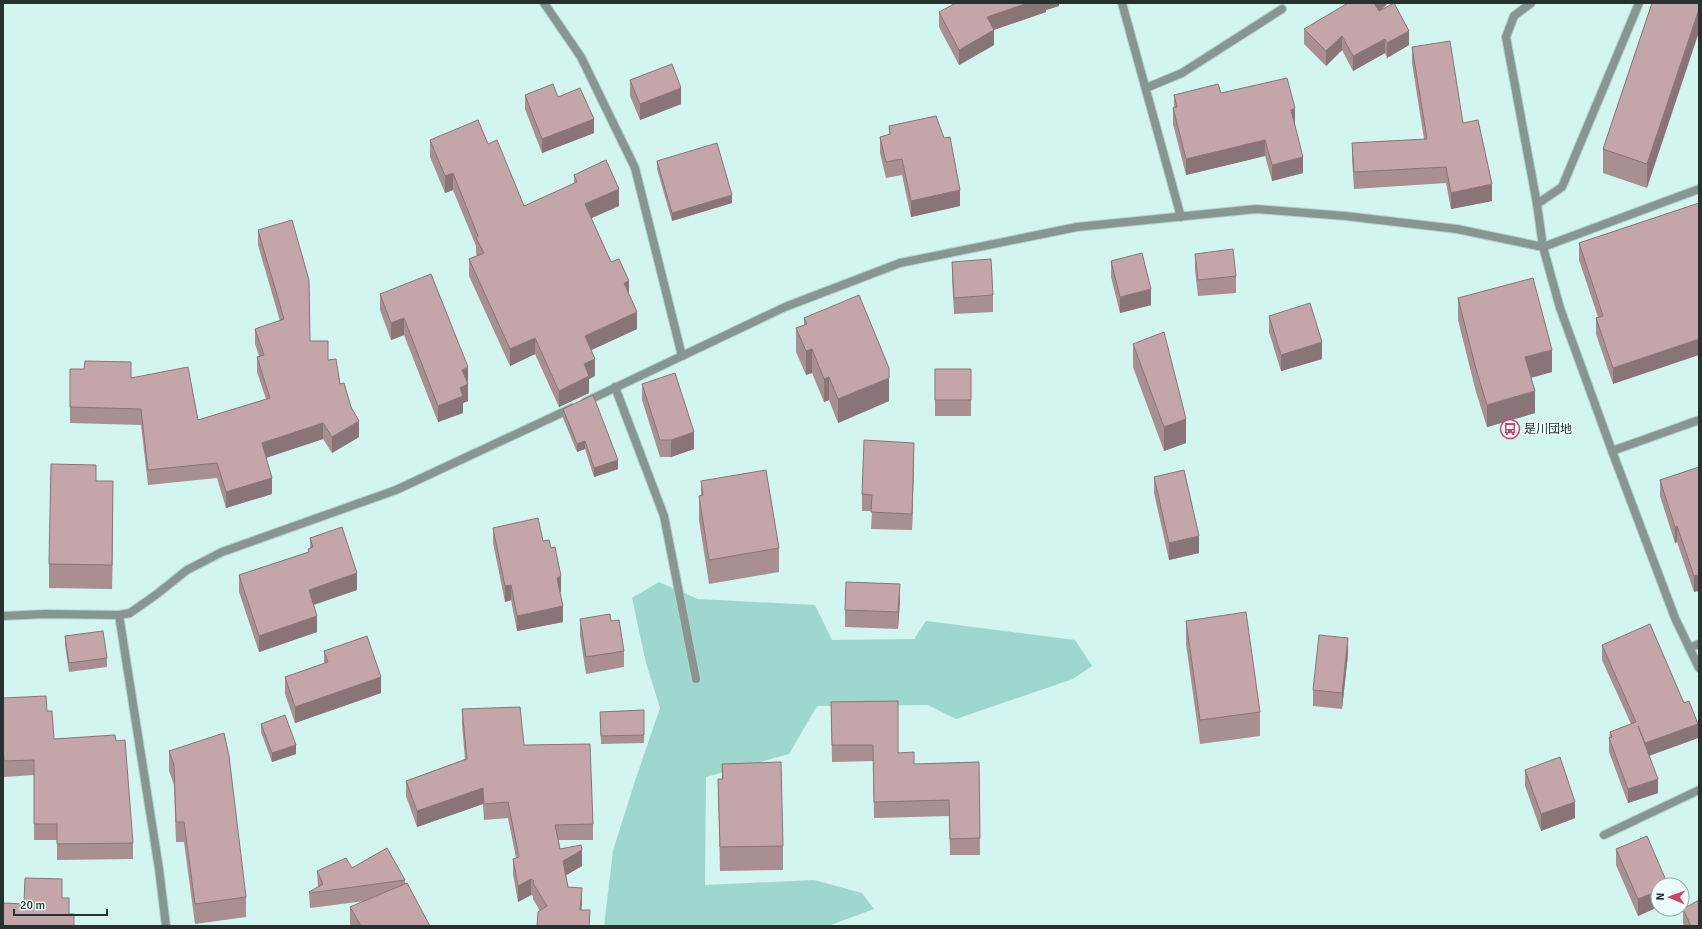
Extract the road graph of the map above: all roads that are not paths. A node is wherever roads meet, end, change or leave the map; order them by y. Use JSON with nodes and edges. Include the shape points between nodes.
{"nodes":[{"id":1,"x":544,"y":3,"type":"edge"},
{"id":2,"x":1122,"y":3,"type":"edge"},
{"id":3,"x":1530,"y":3,"type":"edge"},
{"id":4,"x":1640,"y":3,"type":"edge"},
{"id":5,"x":1282,"y":10,"type":"dead end"},
{"id":6,"x":1146,"y":88,"type":"junction"},
{"id":7,"x":1699,"y":189,"type":"edge"},
{"id":8,"x":1537,"y":204,"type":"junction"},
{"id":9,"x":1181,"y":217,"type":"junction"},
{"id":10,"x":1543,"y":247,"type":"junction"},
{"id":11,"x":682,"y":356,"type":"junction"},
{"id":12,"x":615,"y":387,"type":"junction"},
{"id":13,"x":1699,"y":420,"type":"edge"},
{"id":14,"x":1612,"y":451,"type":"junction"},
{"id":15,"x":119,"y":615,"type":"junction"},
{"id":16,"x":3,"y":616,"type":"edge"},
{"id":17,"x":1699,"y":644,"type":"edge"},
{"id":18,"x":1689,"y":648,"type":"junction"},
{"id":19,"x":1699,"y":668,"type":"edge"},
{"id":20,"x":696,"y":678,"type":"dead end"},
{"id":21,"x":1699,"y":790,"type":"edge"},
{"id":22,"x":1604,"y":835,"type":"dead end"},
{"id":23,"x":166,"y":926,"type":"edge"}],
"edges":[{"from":1,"to":11,"type":"street","via":[[581,57],[634,168]]},
{"from":2,"to":6,"type":"street"},
{"from":3,"to":8,"type":"street","via":[[1514,16],[1506,36]]},
{"from":4,"to":8,"type":"street","via":[[1562,187]]},
{"from":5,"to":6,"type":"street","via":[[1182,73]]},
{"from":6,"to":9,"type":"street"},
{"from":7,"to":10,"type":"street"},
{"from":8,"to":10,"type":"street"},
{"from":9,"to":10,"type":"street","via":[[1256,209],[1345,216],[1457,228]]},
{"from":9,"to":11,"type":"street","via":[[1077,227],[900,263],[785,307]]},
{"from":10,"to":14,"type":"street","via":[[1560,308]]},
{"from":11,"to":12,"type":"street"},
{"from":12,"to":15,"type":"street","via":[[396,490],[222,552],[187,570],[130,613]]},
{"from":12,"to":20,"type":"street","via":[[664,516]]},
{"from":13,"to":14,"type":"street"},
{"from":14,"to":18,"type":"street","via":[[1675,618]]},
{"from":15,"to":16,"type":"street"},
{"from":15,"to":23,"type":"street"},
{"from":17,"to":18,"type":"street"},
{"from":18,"to":19,"type":"street"},
{"from":21,"to":22,"type":"street"}]}
